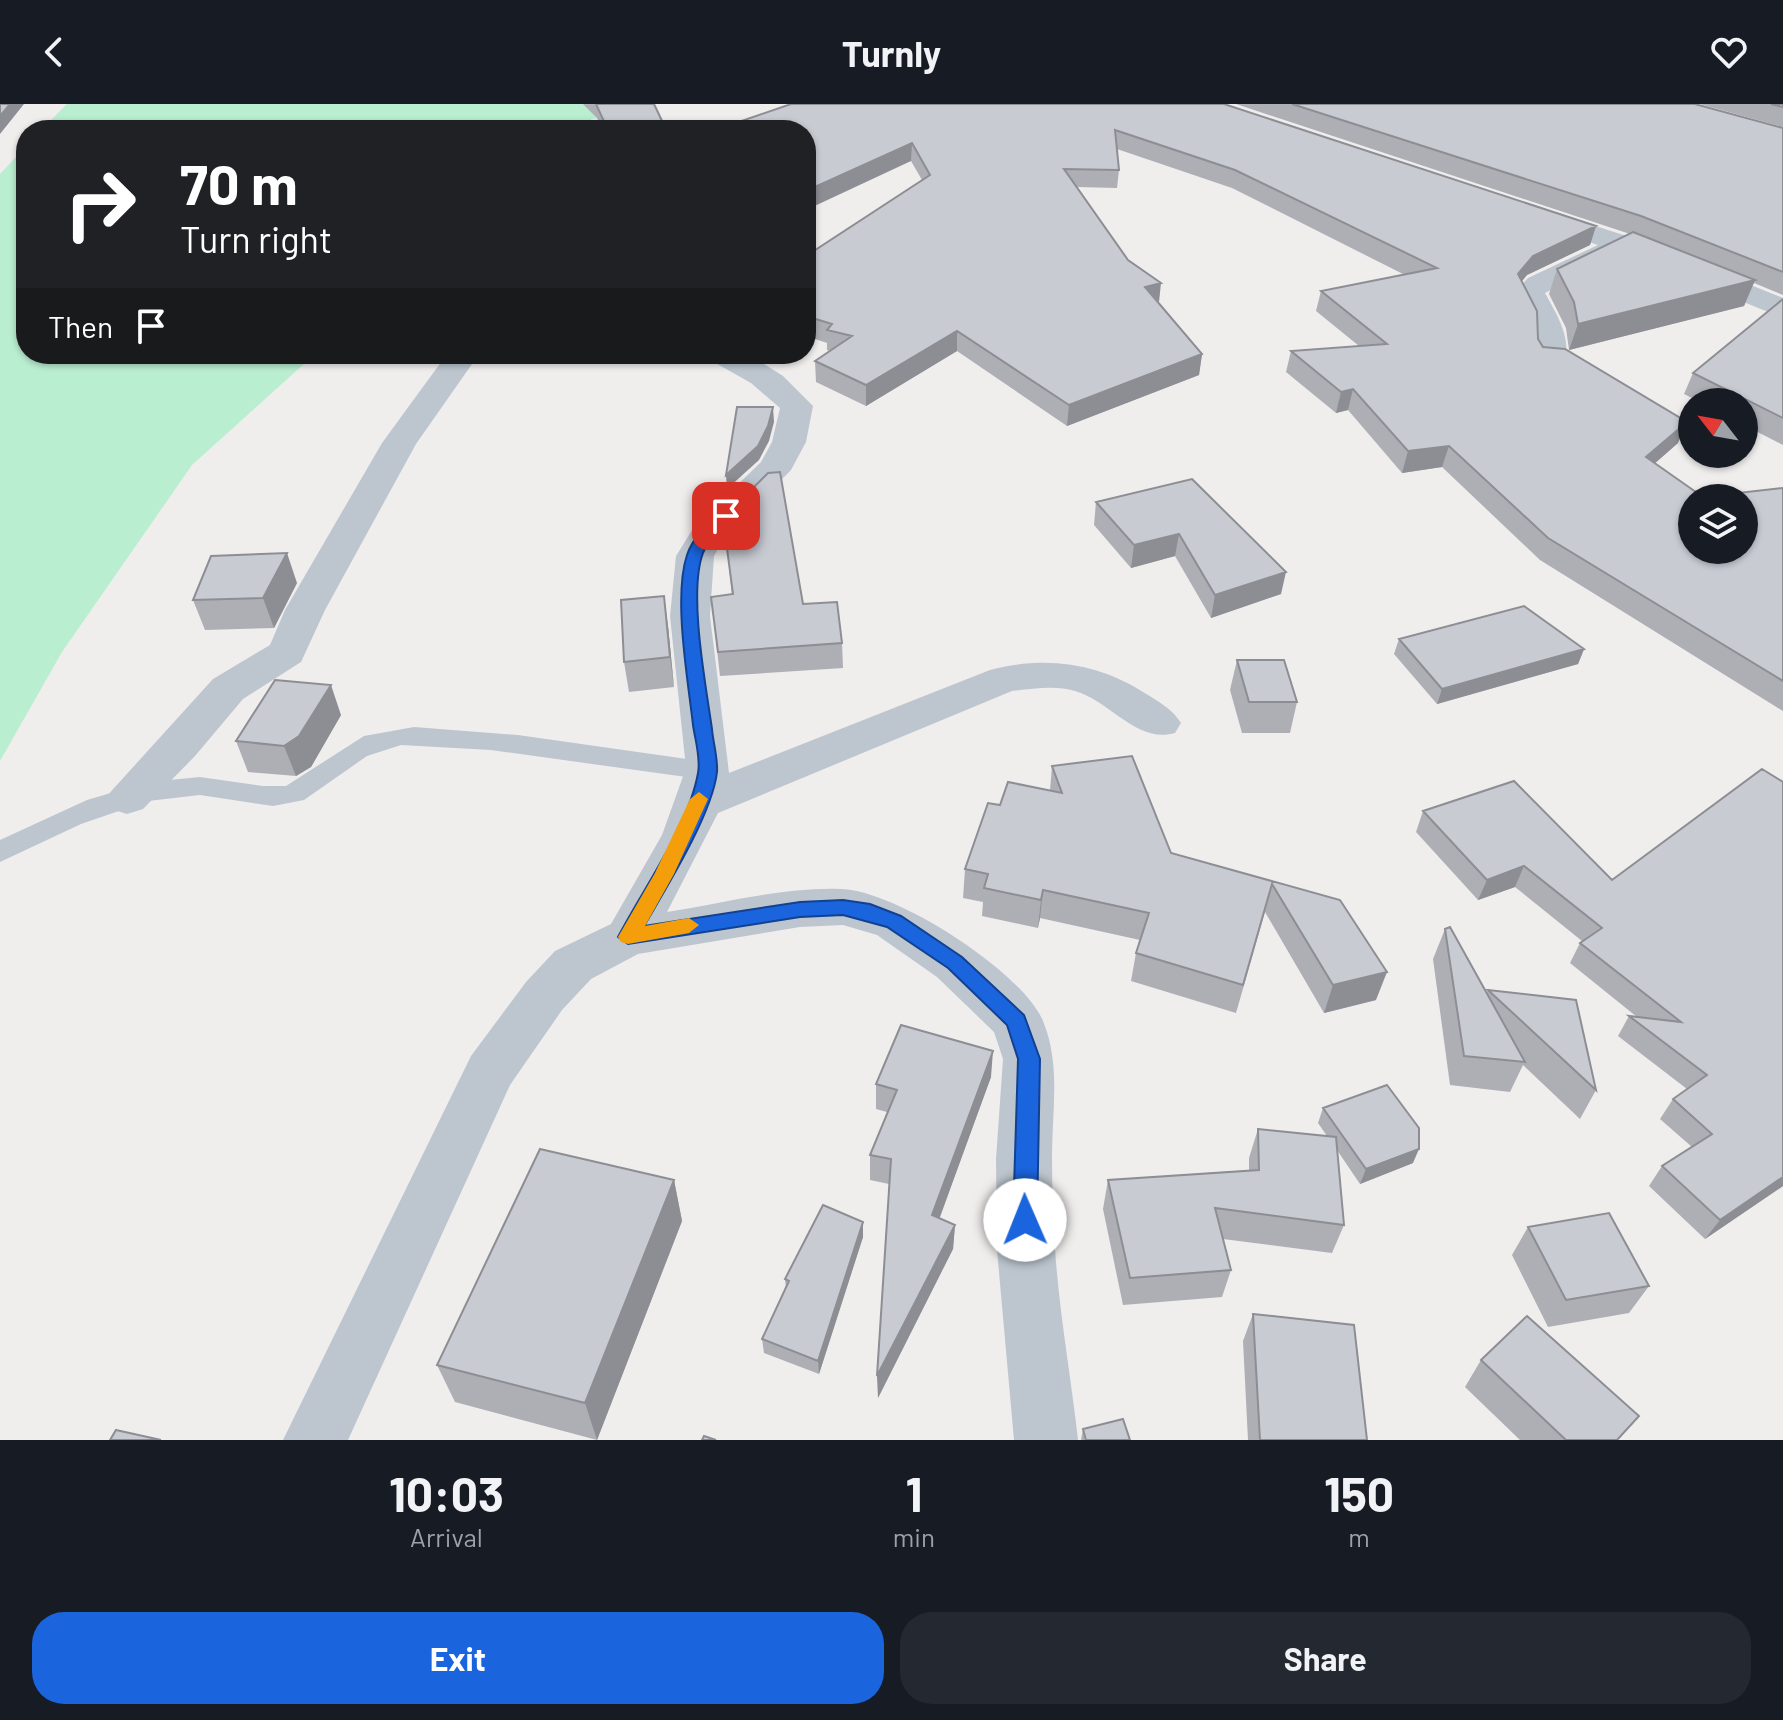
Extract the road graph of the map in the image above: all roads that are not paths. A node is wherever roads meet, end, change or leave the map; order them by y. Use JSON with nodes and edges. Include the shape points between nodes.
{"nodes":[{"id":1,"x":1519,"y":209,"type":"edge"},
{"id":2,"x":1623,"y":244,"type":"junction"},
{"id":3,"x":1783,"y":309,"type":"edge"},
{"id":4,"x":1550,"y":359,"type":"edge"},
{"id":5,"x":456,"y":364,"type":"edge"},
{"id":6,"x":742,"y":364,"type":"edge"},
{"id":7,"x":1160,"y":723,"type":"dead end"},
{"id":8,"x":703,"y":787,"type":"junction"},
{"id":9,"x":127,"y":798,"type":"junction"},
{"id":10,"x":0,"y":852,"type":"edge"},
{"id":11,"x":628,"y":937,"type":"junction"},
{"id":12,"x":315,"y":1440,"type":"edge"},
{"id":13,"x":1046,"y":1440,"type":"edge"}],
"edges":[{"from":1,"to":2,"type":"street"},
{"from":2,"to":3,"type":"street"},
{"from":2,"to":4,"type":"street","via":[[1530,292],[1549,330]]},
{"from":5,"to":9,"type":"street","via":[[399,443],[305,610],[287,653],[228,689]]},
{"from":6,"to":8,"type":"street","via":[[797,406],[789,447],[778,467],[708,532],[695,554],[693,652]]},
{"from":7,"to":8,"type":"street","via":[[1111,688],[1071,675],[1035,674],[1005,679]]},
{"from":8,"to":9,"type":"lane","via":[[461,738],[390,737],[360,746],[287,796],[202,786],[154,789]]},
{"from":8,"to":11,"type":"street","via":[[664,874]]},
{"from":9,"to":10,"type":"lane"},
{"from":11,"to":12,"type":"street","via":[[573,965],[490,1072]]},
{"from":11,"to":13,"type":"street","via":[[800,909],[870,912],[955,963],[1017,1021],[1029,1059],[1026,1250]]}]}
